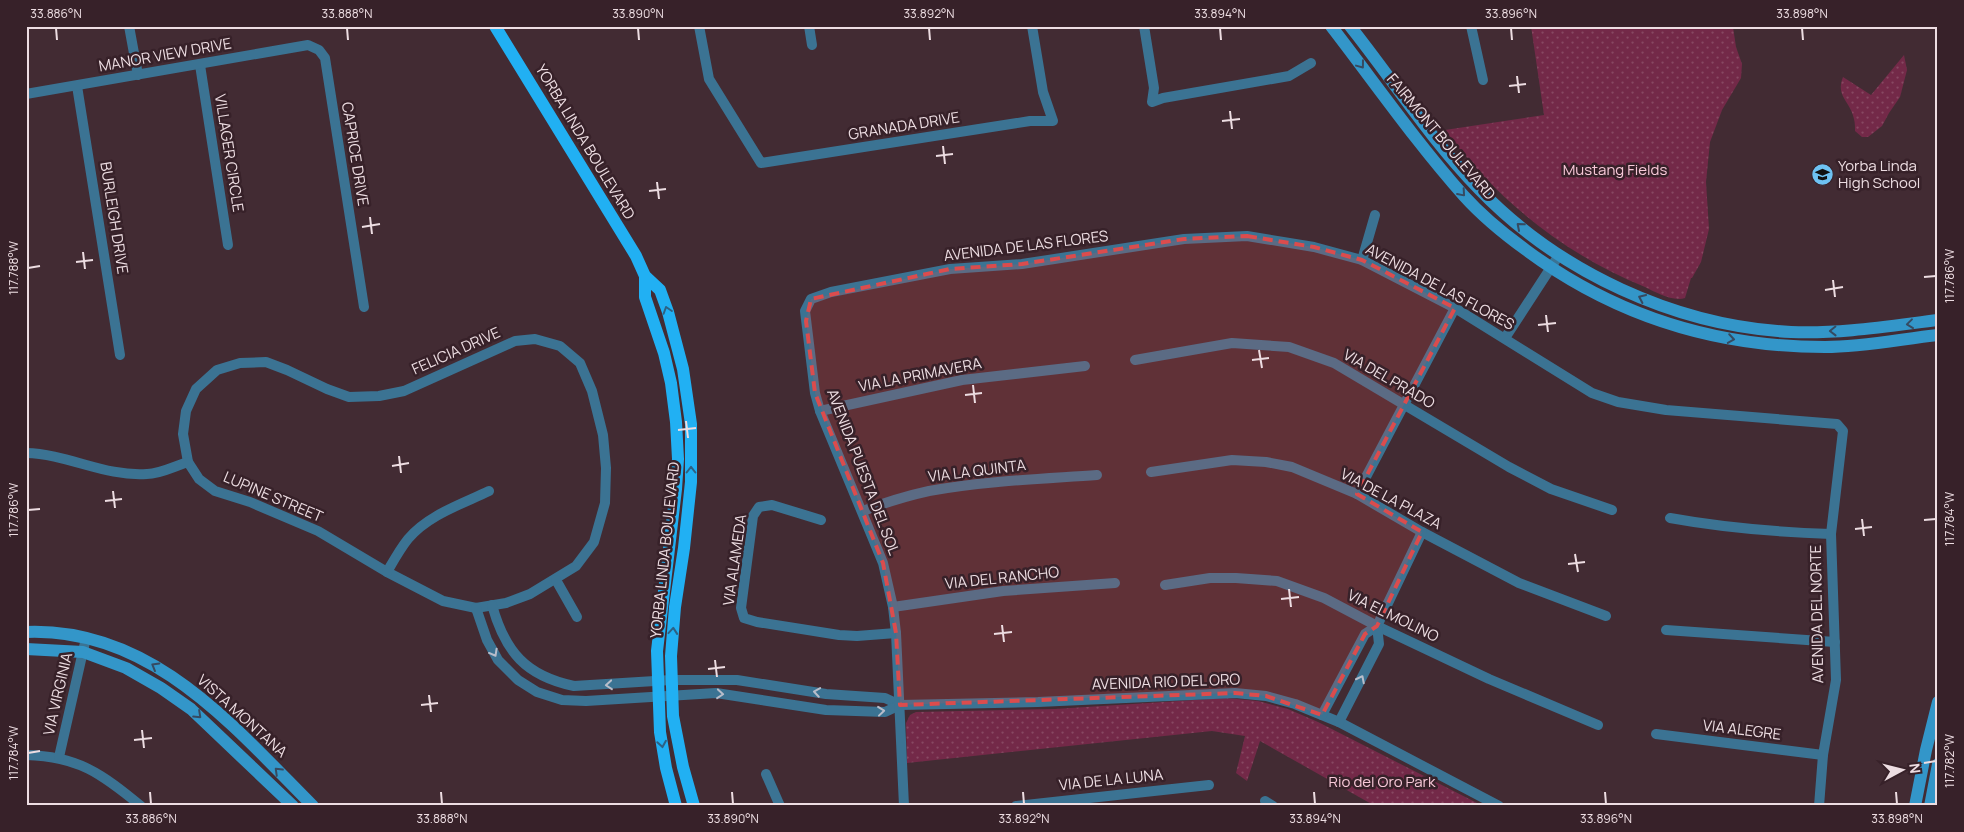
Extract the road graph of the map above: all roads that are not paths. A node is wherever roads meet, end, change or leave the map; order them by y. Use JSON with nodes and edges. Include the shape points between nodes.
{"nodes":[{"id":1,"x":129,"y":26,"type":"edge"},
{"id":2,"x":495,"y":26,"type":"edge"},
{"id":3,"x":699,"y":26,"type":"edge"},
{"id":4,"x":809,"y":26,"type":"edge"},
{"id":5,"x":1032,"y":26,"type":"edge"},
{"id":6,"x":1144,"y":26,"type":"edge"},
{"id":7,"x":1331,"y":26,"type":"edge"},
{"id":8,"x":1350,"y":26,"type":"edge"},
{"id":9,"x":1471,"y":26,"type":"edge"},
{"id":10,"x":308,"y":45,"type":"joint"},
{"id":11,"x":812,"y":45,"type":"dead end"},
{"id":12,"x":1311,"y":63,"type":"dead end"},
{"id":13,"x":200,"y":65,"type":"junction"},
{"id":14,"x":138,"y":75,"type":"junction"},
{"id":15,"x":1483,"y":80,"type":"dead end"},
{"id":16,"x":77,"y":86,"type":"junction"},
{"id":17,"x":26,"y":94,"type":"edge"},
{"id":18,"x":1375,"y":215,"type":"dead end"},
{"id":19,"x":228,"y":245,"type":"dead end"},
{"id":20,"x":1559,"y":255,"type":"junction"},
{"id":21,"x":1362,"y":260,"type":"junction"},
{"id":22,"x":1550,"y":268,"type":"junction"},
{"id":23,"x":645,"y":276,"type":"junction"},
{"id":24,"x":811,"y":299,"type":"joint"},
{"id":25,"x":364,"y":307,"type":"dead end"},
{"id":26,"x":1455,"y":308,"type":"junction"},
{"id":27,"x":1688,"y":314,"type":"junction"},
{"id":28,"x":1938,"y":320,"type":"edge"},
{"id":29,"x":1881,"y":328,"type":"junction"},
{"id":30,"x":1684,"y":329,"type":"junction"},
{"id":31,"x":1938,"y":335,"type":"edge"},
{"id":32,"x":1505,"y":338,"type":"junction"},
{"id":33,"x":1883,"y":341,"type":"junction"},
{"id":34,"x":120,"y":356,"type":"dead end"},
{"id":35,"x":1135,"y":360,"type":"dead end"},
{"id":36,"x":1085,"y":366,"type":"dead end"},
{"id":37,"x":685,"y":381,"type":"junction"},
{"id":38,"x":672,"y":383,"type":"junction"},
{"id":39,"x":1404,"y":404,"type":"junction"},
{"id":40,"x":820,"y":411,"type":"junction"},
{"id":41,"x":1836,"y":424,"type":"joint"},
{"id":42,"x":26,"y":454,"type":"edge"},
{"id":43,"x":188,"y":462,"type":"junction"},
{"id":44,"x":1151,"y":472,"type":"dead end"},
{"id":45,"x":1097,"y":476,"type":"dead end"},
{"id":46,"x":489,"y":491,"type":"dead end"},
{"id":47,"x":1357,"y":494,"type":"junction"},
{"id":48,"x":1612,"y":510,"type":"dead end"},
{"id":49,"x":862,"y":511,"type":"junction"},
{"id":50,"x":1670,"y":518,"type":"dead end"},
{"id":51,"x":821,"y":520,"type":"dead end"},
{"id":52,"x":1422,"y":532,"type":"junction"},
{"id":53,"x":1831,"y":534,"type":"junction"},
{"id":54,"x":387,"y":572,"type":"junction"},
{"id":55,"x":556,"y":580,"type":"junction"},
{"id":56,"x":1115,"y":583,"type":"dead end"},
{"id":57,"x":1165,"y":585,"type":"dead end"},
{"id":58,"x":492,"y":605,"type":"junction"},
{"id":59,"x":893,"y":607,"type":"junction"},
{"id":60,"x":476,"y":608,"type":"junction"},
{"id":61,"x":1606,"y":616,"type":"dead end"},
{"id":62,"x":577,"y":617,"type":"dead end"},
{"id":63,"x":1377,"y":626,"type":"junction"},
{"id":64,"x":1666,"y":630,"type":"dead end"},
{"id":65,"x":26,"y":632,"type":"edge"},
{"id":66,"x":896,"y":633,"type":"junction"},
{"id":67,"x":86,"y":638,"type":"junction"},
{"id":68,"x":1835,"y":642,"type":"junction"},
{"id":69,"x":26,"y":649,"type":"edge"},
{"id":70,"x":83,"y":652,"type":"junction"},
{"id":71,"x":658,"y":680,"type":"junction"},
{"id":72,"x":671,"y":680,"type":"junction"},
{"id":73,"x":672,"y":695,"type":"junction"},
{"id":74,"x":658,"y":696,"type":"junction"},
{"id":75,"x":1938,"y":702,"type":"edge"},
{"id":76,"x":900,"y":705,"type":"junction"},
{"id":77,"x":1322,"y":715,"type":"junction"},
{"id":78,"x":1339,"y":722,"type":"junction"},
{"id":79,"x":1598,"y":725,"type":"dead end"},
{"id":80,"x":1656,"y":734,"type":"dead end"},
{"id":81,"x":26,"y":755,"type":"edge"},
{"id":82,"x":1823,"y":755,"type":"junction"},
{"id":83,"x":59,"y":757,"type":"junction"},
{"id":84,"x":1938,"y":764,"type":"edge"},
{"id":85,"x":766,"y":774,"type":"dead end"},
{"id":86,"x":1209,"y":785,"type":"dead end"},
{"id":87,"x":141,"y":806,"type":"edge"},
{"id":88,"x":293,"y":806,"type":"edge"},
{"id":89,"x":313,"y":806,"type":"edge"},
{"id":90,"x":676,"y":806,"type":"edge"},
{"id":91,"x":694,"y":806,"type":"edge"},
{"id":92,"x":780,"y":806,"type":"edge"},
{"id":93,"x":904,"y":806,"type":"edge"},
{"id":94,"x":1016,"y":806,"type":"edge"},
{"id":95,"x":1499,"y":806,"type":"edge"},
{"id":96,"x":1819,"y":806,"type":"edge"},
{"id":97,"x":1915,"y":806,"type":"edge"},
{"id":98,"x":1930,"y":806,"type":"edge"}],
"edges":[{"from":1,"to":14,"type":"street"},
{"from":2,"to":23,"type":"main road","name":"YORBA LINDA BOULEVARD","via":[[633,251]]},
{"from":3,"to":5,"type":"street","name":"GRANADA DRIVE","via":[[708,79],[761,163],[1030,121],[1053,121],[1043,92]]},
{"from":4,"to":11,"type":"street"},
{"from":6,"to":12,"type":"street","via":[[1154,88],[1152,102],[1289,76]]},
{"from":7,"to":22,"type":"main road","name":"FAIRMONT BOULEVARD","one_way":true,"via":[[1464,196]]},
{"from":20,"to":8,"type":"main road","name":"FAIRMONT BOULEVARD","one_way":true,"via":[[1528,233],[1478,188]]},
{"from":9,"to":15,"type":"street"},
{"from":10,"to":13,"type":"street","name":"MANOR VIEW DRIVE"},
{"from":10,"to":25,"type":"street","name":"CAPRICE DRIVE","via":[[319,50],[325,58]]},
{"from":13,"to":14,"type":"street","name":"MANOR VIEW DRIVE"},
{"from":13,"to":19,"type":"street","name":"VILLAGER CIRCLE"},
{"from":14,"to":16,"type":"street","name":"MANOR VIEW DRIVE"},
{"from":16,"to":17,"type":"street","name":"MANOR VIEW DRIVE"},
{"from":16,"to":34,"type":"street","name":"BURLEIGH DRIVE"},
{"from":18,"to":21,"type":"street"},
{"from":20,"to":22,"type":"street"},
{"from":27,"to":20,"type":"main road","name":"FAIRMONT BOULEVARD","one_way":true,"via":[[1651,302]]},
{"from":21,"to":24,"type":"street","name":"AVENIDA DE LAS FLORES","via":[[1314,247],[1247,236],[1184,239],[1031,263],[950,269],[837,290]]},
{"from":21,"to":26,"type":"street","name":"AVENIDA DE LAS FLORES"},
{"from":22,"to":30,"type":"main road","name":"FAIRMONT BOULEVARD","via":[[1594,293]]},
{"from":22,"to":32,"type":"street"},
{"from":37,"to":23,"type":"main road","name":"YORBA LINDA BOULEVARD","one_way":true,"via":[[660,290]]},
{"from":23,"to":38,"type":"main road","name":"YORBA LINDA BOULEVARD","via":[[645,296]]},
{"from":24,"to":40,"type":"street","name":"AVENIDA PUESTA DEL SOL","via":[[805,311],[812,377]]},
{"from":26,"to":32,"type":"street","name":"AVENIDA DE LAS FLORES"},
{"from":26,"to":39,"type":"street"},
{"from":29,"to":27,"type":"main road","name":"FAIRMONT BOULEVARD","one_way":true,"via":[[1791,332],[1746,327]]},
{"from":27,"to":30,"type":"main road"},
{"from":28,"to":29,"type":"main road","name":"FAIRMONT BOULEVARD","one_way":true},
{"from":29,"to":33,"type":"main road"},
{"from":30,"to":33,"type":"main road","name":"FAIRMONT BOULEVARD","one_way":true,"via":[[1774,345],[1828,347]]},
{"from":31,"to":33,"type":"main road","name":"FAIRMONT BOULEVARD"},
{"from":32,"to":41,"type":"street","name":"AVENIDA DE LAS FLORES","via":[[1592,392],[1618,402],[1666,410]]},
{"from":35,"to":39,"type":"street","name":"VIA DEL PRADO","via":[[1232,343],[1290,347],[1334,363]]},
{"from":36,"to":40,"type":"street","name":"VIA LA PRIMAVERA","via":[[962,380]]},
{"from":37,"to":38,"type":"main road"},
{"from":72,"to":37,"type":"main road","name":"YORBA LINDA BOULEVARD","one_way":true,"via":[[675,607],[691,482],[691,424]]},
{"from":38,"to":71,"type":"main road","name":"YORBA LINDA BOULEVARD","via":[[678,460],[657,651]]},
{"from":39,"to":47,"type":"street"},
{"from":39,"to":48,"type":"street","name":"VIA DEL PRADO","via":[[1551,489]]},
{"from":40,"to":49,"type":"street","name":"AVENIDA PUESTA DEL SOL"},
{"from":41,"to":53,"type":"street","name":"AVENIDA DEL NORTE","via":[[1843,431]]},
{"from":42,"to":43,"type":"street","via":[[44,454],[120,473],[148,474]]},
{"from":43,"to":54,"type":"street","name":"LUPINE STREET","via":[[200,479],[215,491],[318,531]]},
{"from":43,"to":55,"type":"street","name":"FELICIA DRIVE","via":[[183,434],[186,411],[196,389],[218,370],[240,362],[266,362],[349,397],[379,396],[404,391],[515,342],[536,339],[560,346],[580,363],[592,391],[603,435],[606,477],[605,504],[594,542],[576,566]]},
{"from":44,"to":47,"type":"street","name":"VIA DE LA PLAZA","via":[[1232,460],[1266,462],[1292,467]]},
{"from":45,"to":49,"type":"street","name":"VIA LA QUINTA","via":[[928,491]]},
{"from":46,"to":54,"type":"street","via":[[420,527],[398,552]]},
{"from":47,"to":52,"type":"street","name":"VIA DE LA PLAZA"},
{"from":49,"to":59,"type":"street","name":"AVENIDA PUESTA DEL SOL","via":[[883,562]]},
{"from":50,"to":53,"type":"street","via":[[1753,531]]},
{"from":51,"to":66,"type":"street","name":"VIA ALAMEDA","via":[[772,505],[759,507],[753,516],[741,608],[744,618],[839,635]]},
{"from":52,"to":61,"type":"street","name":"VIA DE LA PLAZA","via":[[1519,583]]},
{"from":52,"to":63,"type":"street"},
{"from":53,"to":68,"type":"street","name":"AVENIDA DEL NORTE"},
{"from":54,"to":60,"type":"street","name":"LUPINE STREET","via":[[443,601]]},
{"from":55,"to":58,"type":"street","name":"FELICIA DRIVE","via":[[530,594]]},
{"from":55,"to":62,"type":"street"},
{"from":56,"to":59,"type":"street","name":"VIA DEL RANCHO","via":[[1003,591]]},
{"from":57,"to":63,"type":"street","name":"VIA EL MOLINO","via":[[1210,578],[1277,581],[1324,598]]},
{"from":58,"to":60,"type":"street","name":"FELICIA DRIVE"},
{"from":71,"to":58,"type":"street","name":"AVENIDA RIO DEL ORO","one_way":true,"via":[[574,686],[540,675],[526,667],[511,651]]},
{"from":59,"to":66,"type":"street","name":"AVENIDA PUESTA DEL SOL"},
{"from":60,"to":74,"type":"street","name":"AVENIDA RIO DEL ORO","one_way":true,"via":[[498,660],[518,680],[537,692],[562,700],[586,701]]},
{"from":63,"to":77,"type":"street","via":[[1365,634]]},
{"from":78,"to":63,"type":"street","one_way":true,"via":[[1379,644]]},
{"from":63,"to":79,"type":"street","name":"VIA EL MOLINO","via":[[1489,679]]},
{"from":64,"to":68,"type":"street"},
{"from":65,"to":67,"type":"main road","name":"VISTA MONTANA"},
{"from":66,"to":76,"type":"street","name":"AVENIDA PUESTA DEL SOL"},
{"from":67,"to":70,"type":"street","name":"VIA VIRGINIA"},
{"from":89,"to":67,"type":"main road","name":"VISTA MONTANA","one_way":true,"via":[[222,716],[173,676],[134,654]]},
{"from":68,"to":82,"type":"street","name":"AVENIDA DEL NORTE","via":[[1836,680]]},
{"from":69,"to":70,"type":"main road","name":"VISTA MONTANA"},
{"from":70,"to":83,"type":"street","name":"VIA VIRGINIA"},
{"from":70,"to":88,"type":"main road","name":"VISTA MONTANA","one_way":true,"via":[[126,668],[191,708]]},
{"from":71,"to":72,"type":"street","name":"AVENIDA RIO DEL ORO"},
{"from":71,"to":74,"type":"main road","name":"YORBA LINDA BOULEVARD"},
{"from":72,"to":73,"type":"main road","name":"YORBA LINDA BOULEVARD"},
{"from":76,"to":72,"type":"street","name":"AVENIDA RIO DEL ORO","one_way":true,"via":[[885,698],[826,694],[737,680]]},
{"from":73,"to":74,"type":"street","name":"AVENIDA RIO DEL ORO"},
{"from":73,"to":76,"type":"street","name":"AVENIDA RIO DEL ORO","one_way":true,"via":[[716,693],[826,710],[885,712]]},
{"from":73,"to":91,"type":"main road","name":"YORBA LINDA BOULEVARD","via":[[683,767]]},
{"from":74,"to":90,"type":"main road","name":"YORBA LINDA BOULEVARD","one_way":true,"via":[[660,732]]},
{"from":75,"to":97,"type":"main road"},
{"from":76,"to":77,"type":"street","name":"AVENIDA RIO DEL ORO","via":[[1235,692],[1266,696]]},
{"from":76,"to":93,"type":"street","name":"AVENIDA PUESTA DEL SOL"},
{"from":77,"to":78,"type":"street","name":"AVENIDA RIO DEL ORO"},
{"from":78,"to":95,"type":"street","name":"AVENIDA RIO DEL ORO"},
{"from":80,"to":82,"type":"street","name":"VIA ALEGRE"},
{"from":81,"to":83,"type":"street"},
{"from":82,"to":96,"type":"street","name":"AVENIDA DEL NORTE"},
{"from":83,"to":87,"type":"street","via":[[100,774]]},
{"from":84,"to":98,"type":"main road"},
{"from":85,"to":92,"type":"street"},
{"from":86,"to":94,"type":"street","name":"VIA DE LA LUNA"}]}
